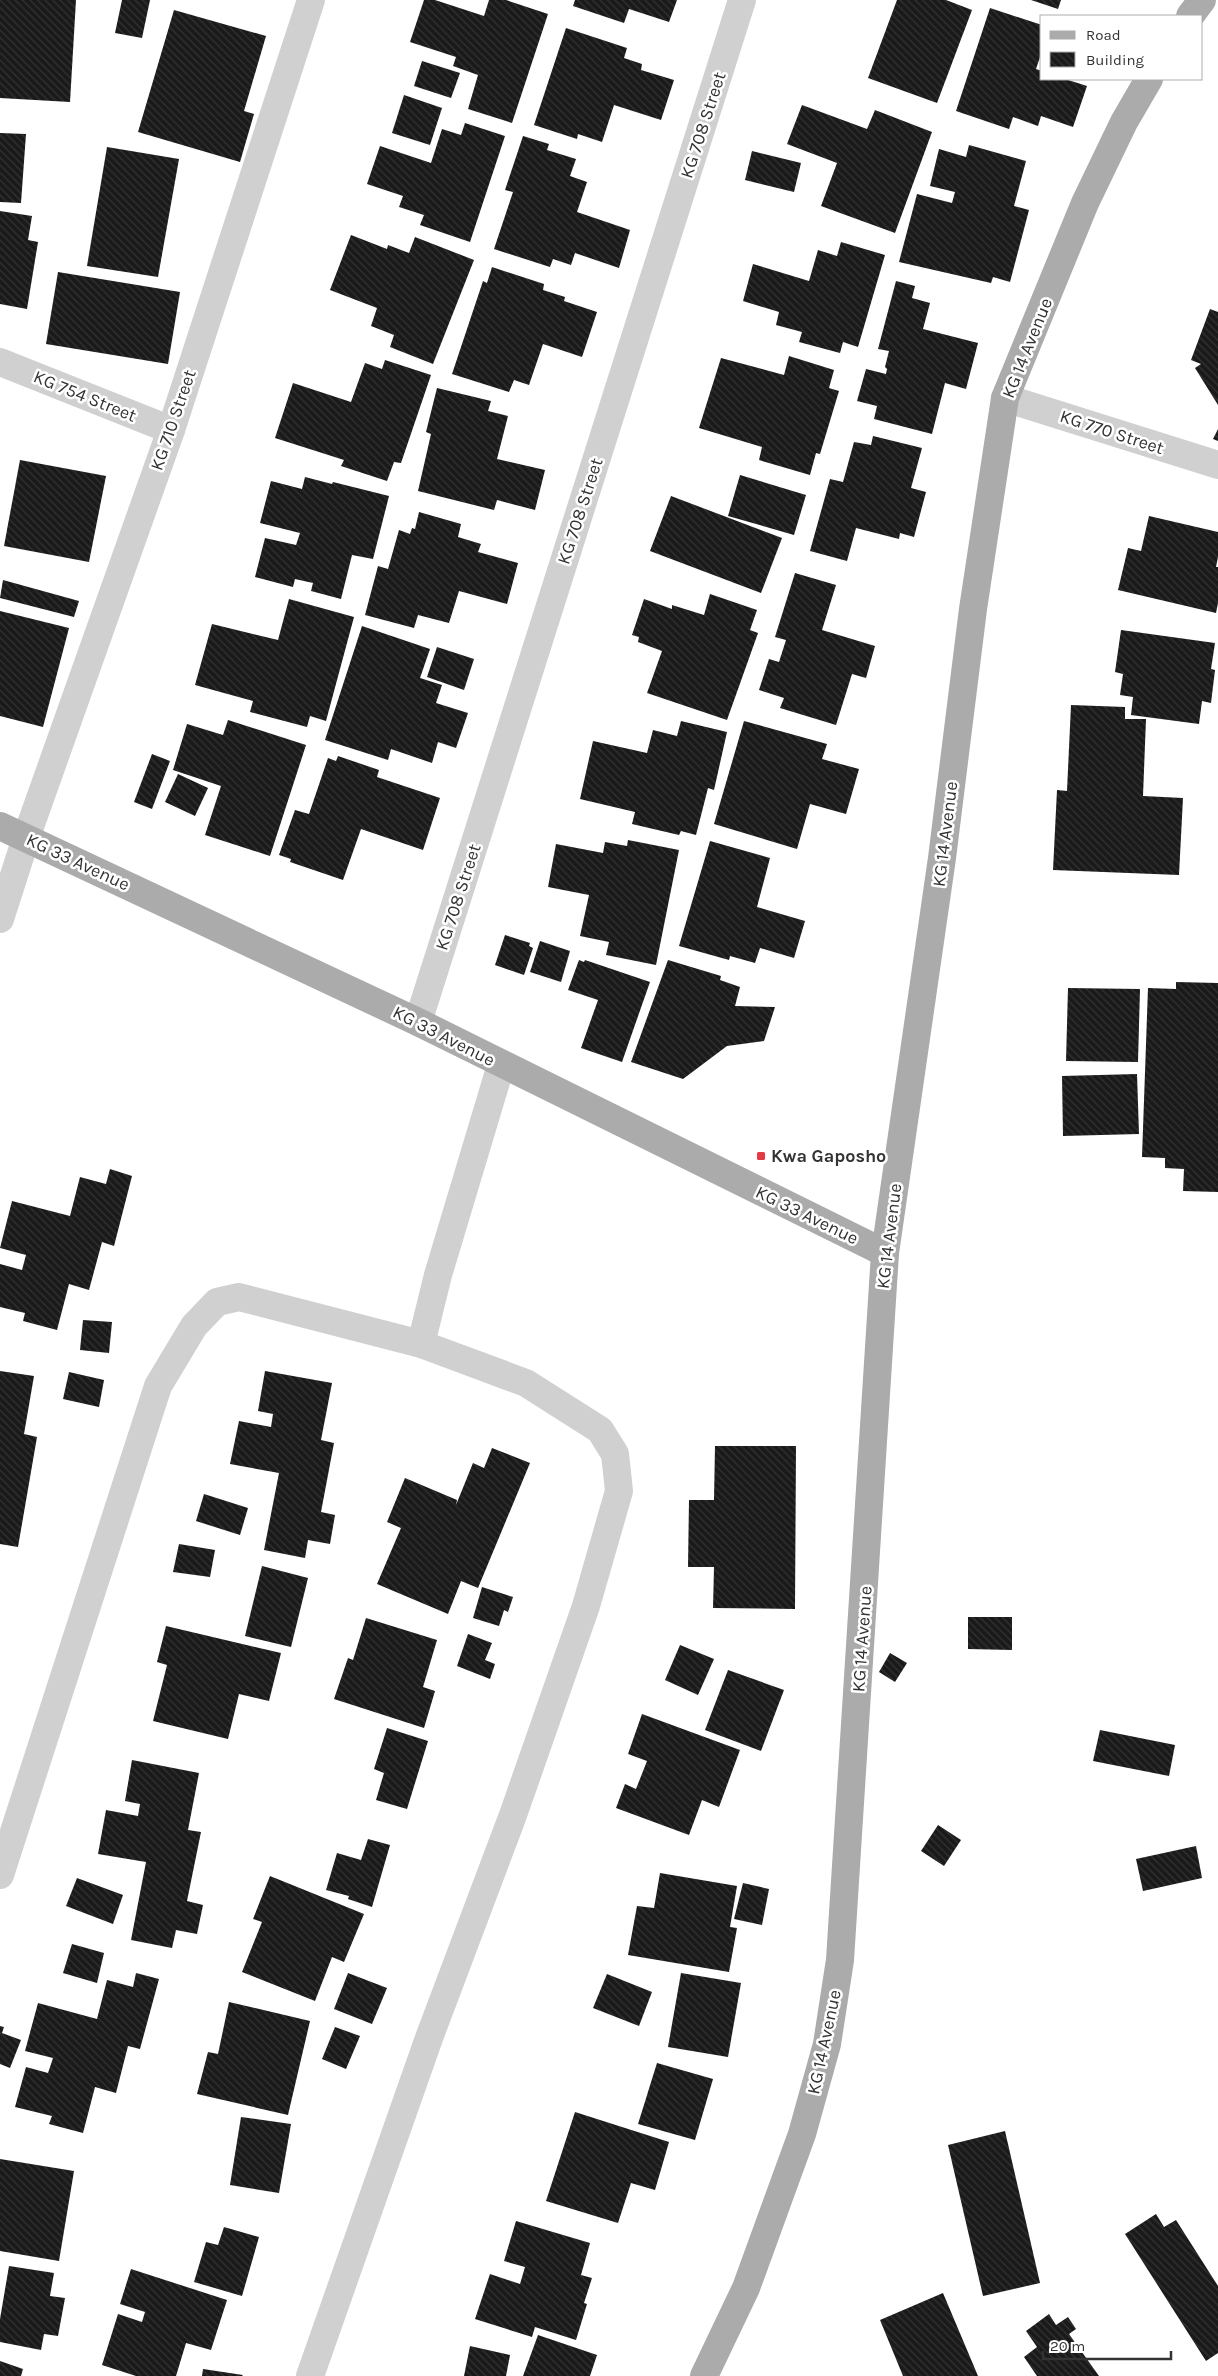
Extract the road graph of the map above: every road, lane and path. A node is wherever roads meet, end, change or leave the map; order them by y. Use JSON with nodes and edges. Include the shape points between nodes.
{"nodes":[{"id":1,"x":311,"y":0,"type":"edge"},
{"id":2,"x":742,"y":0,"type":"edge"},
{"id":3,"x":1202,"y":0,"type":"edge"},
{"id":4,"x":1191,"y":15,"type":"edge"},
{"id":5,"x":1148,"y":80,"type":"edge"},
{"id":6,"x":0,"y":362,"type":"edge"},
{"id":7,"x":1005,"y":398,"type":"junction"},
{"id":8,"x":171,"y":430,"type":"junction"},
{"id":9,"x":1218,"y":465,"type":"edge"},
{"id":10,"x":0,"y":826,"type":"edge"},
{"id":11,"x":26,"y":838,"type":"junction"},
{"id":12,"x":0,"y":919,"type":"edge"},
{"id":13,"x":418,"y":1022,"type":"junction"},
{"id":14,"x":502,"y":1064,"type":"junction"},
{"id":15,"x":885,"y":1253,"type":"junction"},
{"id":16,"x":421,"y":1344,"type":"junction"},
{"id":17,"x":0,"y":1875,"type":"edge"},
{"id":18,"x":310,"y":2376,"type":"edge"},
{"id":19,"x":704,"y":2376,"type":"edge"}],
"edges":[{"from":1,"to":8,"type":"street","name":"KG 710 Street"},
{"from":2,"to":13,"type":"street","name":"KG 708 Street"},
{"from":3,"to":4,"type":"main road"},
{"from":5,"to":7,"type":"main road","name":"KG 14 Avenue","via":[[1085,203]]},
{"from":6,"to":8,"type":"street","name":"KG 754 Street"},
{"from":7,"to":9,"type":"street","name":"KG 770 Street"},
{"from":7,"to":15,"type":"main road","name":"KG 14 Avenue"},
{"from":8,"to":11,"type":"street","name":"KG 710 Street"},
{"from":10,"to":11,"type":"main road","name":"KG 33 Avenue"},
{"from":11,"to":12,"type":"street","name":"KG 710 Street"},
{"from":11,"to":13,"type":"main road","name":"KG 33 Avenue"},
{"from":13,"to":14,"type":"main road","name":"KG 33 Avenue"},
{"from":14,"to":15,"type":"main road","name":"KG 33 Avenue"},
{"from":14,"to":16,"type":"street","via":[[438,1275]]},
{"from":15,"to":19,"type":"main road","name":"KG 14 Avenue","via":[[840,1960],[827,2044],[802,2134],[746,2288]]},
{"from":16,"to":17,"type":"street","via":[[239,1296],[217,1302],[194,1326],[158,1386]]},
{"from":16,"to":18,"type":"street","via":[[526,1383],[600,1430],[615,1454],[620,1491],[586,1606],[513,1815],[429,2038]]}]}
